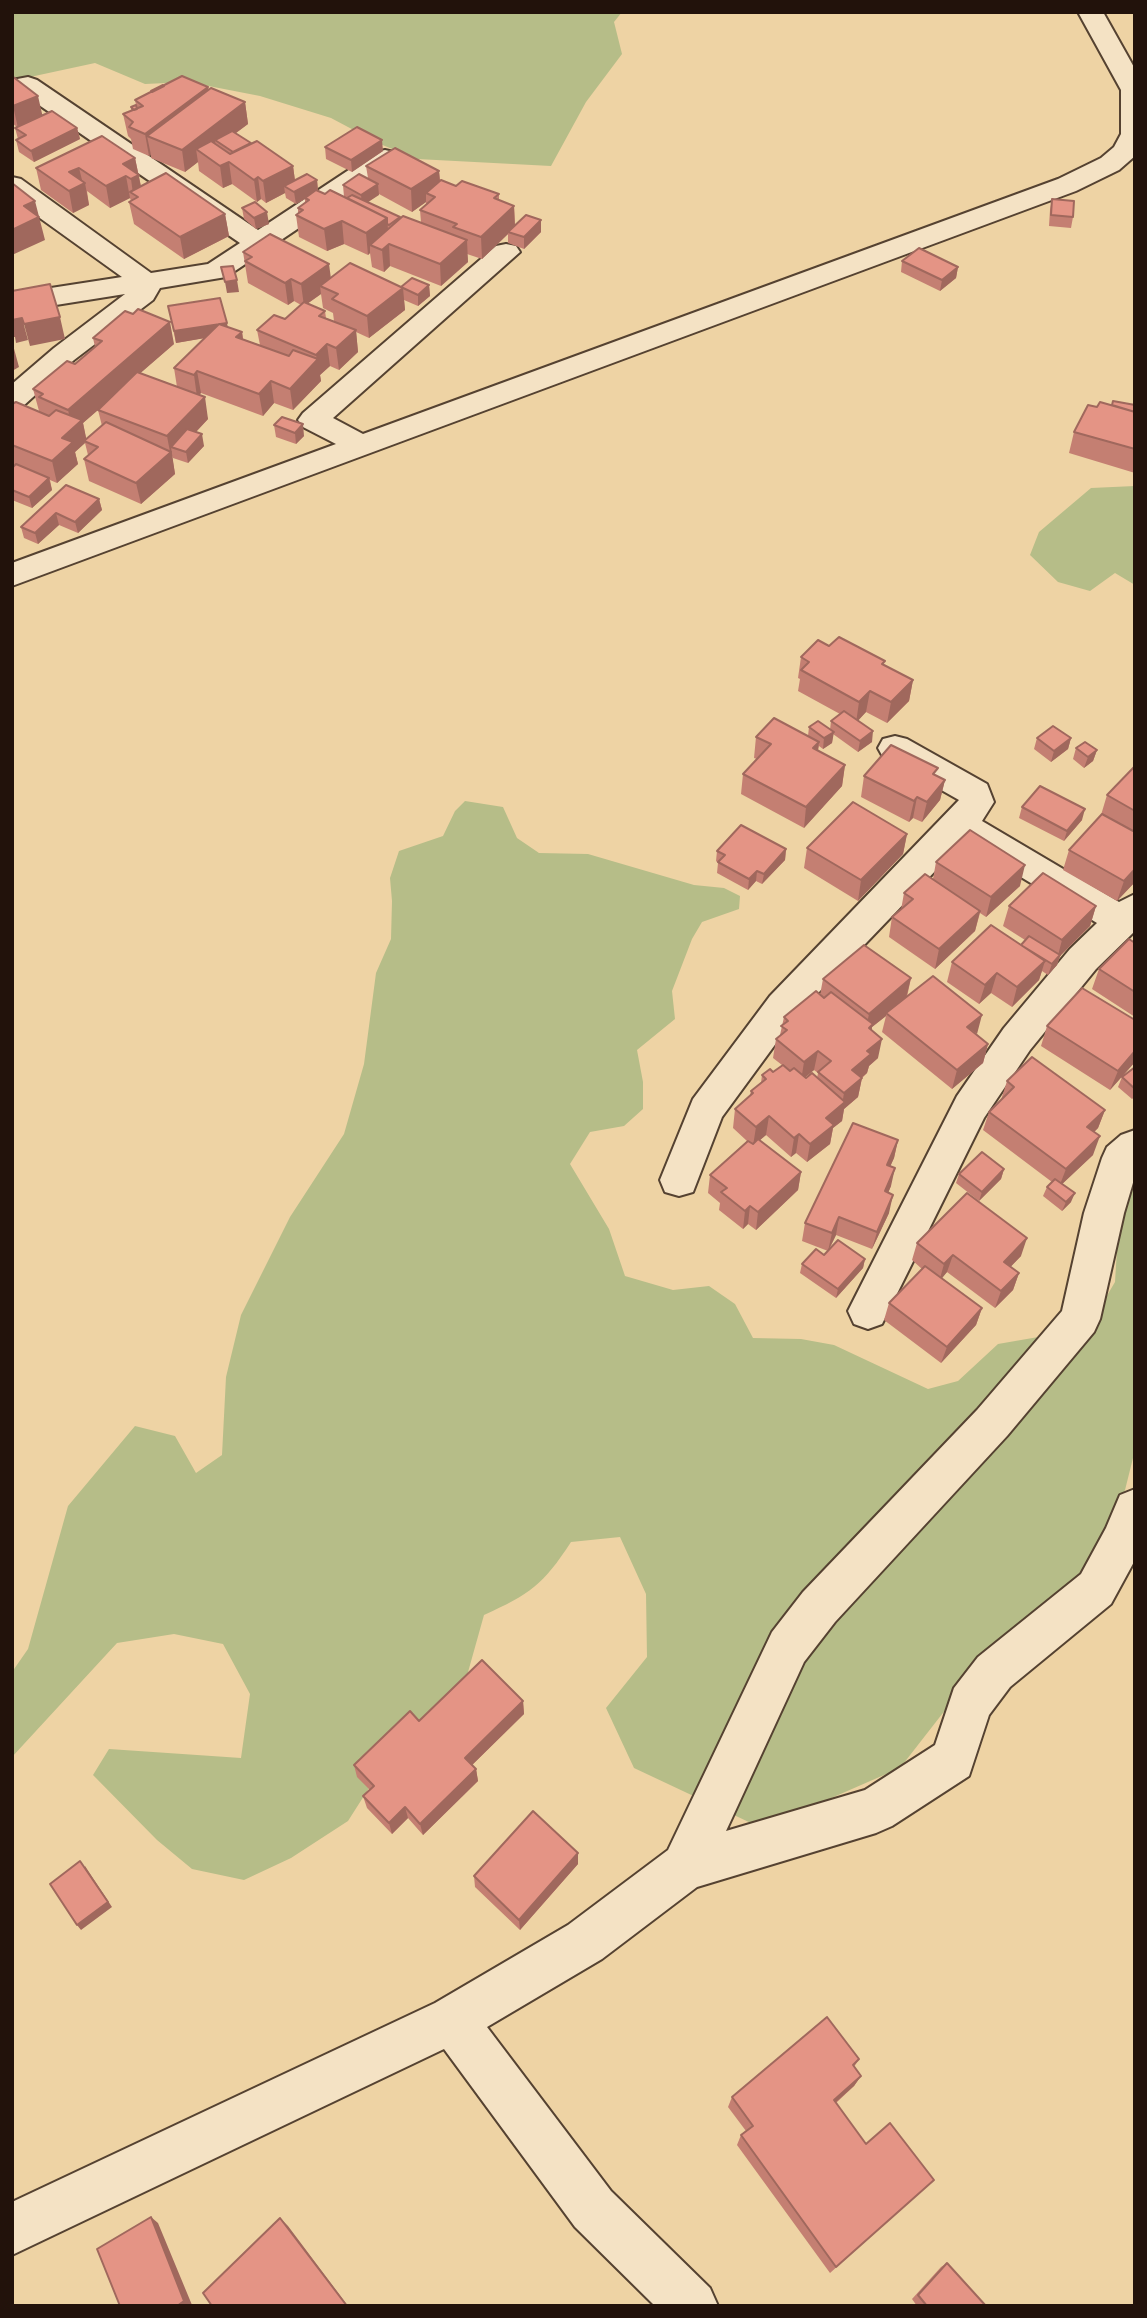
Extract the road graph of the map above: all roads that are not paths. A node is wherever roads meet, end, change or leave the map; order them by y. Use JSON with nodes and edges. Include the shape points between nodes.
{"nodes":[{"id":1,"x":1090,"y":12,"type":"edge"},
{"id":2,"x":1132,"y":84,"type":"edge"},
{"id":3,"x":20,"y":87,"type":"edge"},
{"id":4,"x":385,"y":158,"type":"edge"},
{"id":5,"x":1122,"y":170,"type":"edge"},
{"id":6,"x":12,"y":185,"type":"edge"},
{"id":7,"x":260,"y":244,"type":"junction"},
{"id":8,"x":506,"y":253,"type":"dead end"},
{"id":9,"x":149,"y":284,"type":"junction"},
{"id":10,"x":12,"y":303,"type":"edge"},
{"id":11,"x":12,"y":400,"type":"edge"},
{"id":12,"x":362,"y":446,"type":"junction"},
{"id":13,"x":12,"y":575,"type":"edge"},
{"id":14,"x":895,"y":748,"type":"edge"},
{"id":15,"x":960,"y":824,"type":"junction"},
{"id":16,"x":1128,"y":914,"type":"edge"},
{"id":17,"x":1135,"y":1146,"type":"edge"},
{"id":18,"x":679,"y":1180,"type":"dead end"},
{"id":19,"x":869,"y":1311,"type":"dead end"},
{"id":20,"x":1135,"y":1509,"type":"edge"},
{"id":21,"x":685,"y":1867,"type":"junction"},
{"id":22,"x":452,"y":2020,"type":"junction"},
{"id":23,"x":12,"y":2229,"type":"edge"},
{"id":24,"x":692,"y":2306,"type":"edge"}],
"edges":[{"from":1,"to":2,"type":"street"},
{"from":2,"to":5,"type":"street","via":[[1133,134]]},
{"from":3,"to":7,"type":"street"},
{"from":4,"to":7,"type":"street"},
{"from":5,"to":12,"type":"street","via":[[1054,189]]},
{"from":6,"to":9,"type":"street"},
{"from":7,"to":9,"type":"street","via":[[216,271]]},
{"from":8,"to":12,"type":"street","via":[[313,420]]},
{"from":9,"to":10,"type":"street"},
{"from":9,"to":11,"type":"street","via":[[143,294]]},
{"from":12,"to":13,"type":"street"},
{"from":14,"to":15,"type":"street","via":[[975,793],[976,802]]},
{"from":15,"to":16,"type":"street"},
{"from":15,"to":18,"type":"street","via":[[782,1006],[706,1110]]},
{"from":16,"to":19,"type":"street","via":[[1017,1040],[970,1107]]},
{"from":17,"to":21,"type":"street","via":[[1121,1158],[1080,1320],[992,1423],[819,1607],[788,1647]]},
{"from":20,"to":21,"type":"street","via":[[1096,1589],[994,1672],[971,1703],[953,1760],[876,1810]]},
{"from":21,"to":22,"type":"street","via":[[585,1942]]},
{"from":22,"to":23,"type":"street"},
{"from":22,"to":24,"type":"street","via":[[593,2209]]}]}
